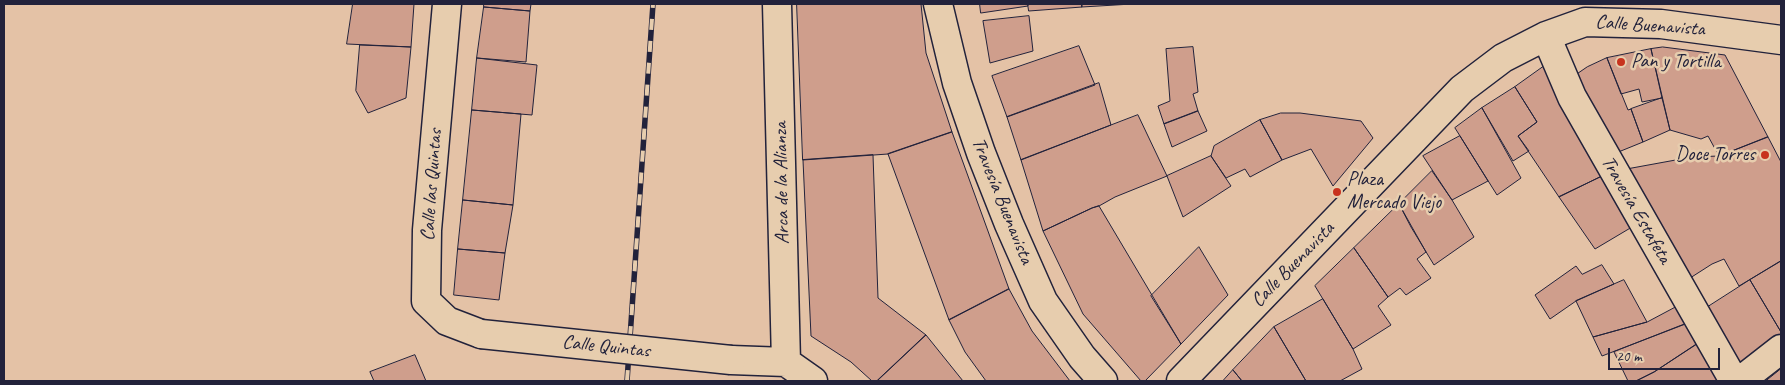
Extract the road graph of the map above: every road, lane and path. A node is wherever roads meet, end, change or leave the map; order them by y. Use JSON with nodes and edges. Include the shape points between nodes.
{"nodes":[{"id":1,"x":447,"y":4,"type":"edge"},
{"id":2,"x":777,"y":4,"type":"edge"},
{"id":3,"x":938,"y":4,"type":"edge"},
{"id":4,"x":1574,"y":4,"type":"edge"},
{"id":5,"x":1613,"y":23,"type":"junction"},
{"id":6,"x":1546,"y":36,"type":"junction"},
{"id":7,"x":1781,"y":40,"type":"edge"},
{"id":8,"x":481,"y":334,"type":"joint"},
{"id":9,"x":1781,"y":349,"type":"edge"},
{"id":10,"x":786,"y":362,"type":"junction"},
{"id":11,"x":813,"y":381,"type":"edge"},
{"id":12,"x":1103,"y":381,"type":"edge"},
{"id":13,"x":1181,"y":381,"type":"edge"},
{"id":14,"x":1734,"y":381,"type":"edge"},
{"id":15,"x":1740,"y":381,"type":"edge"}],
"edges":[{"from":1,"to":8,"type":"street","name":"Calle las Quintas","via":[[427,230],[426,301],[446,321]]},
{"from":2,"to":10,"type":"street","name":"Arca de la Alianza"},
{"from":3,"to":12,"type":"street","name":"Travesía Buenavista","via":[[957,82],[980,153],[1024,258],[1043,301]]},
{"from":4,"to":5,"type":"street"},
{"from":5,"to":6,"type":"street","name":"Calle Buenavista","via":[[1585,22]]},
{"from":5,"to":7,"type":"street","name":"Calle Buenavista","via":[[1661,24]]},
{"from":6,"to":13,"type":"street","name":"Calle Buenavista","via":[[1503,58],[1462,89]]},
{"from":6,"to":14,"type":"street","name":"Travesía Estafeta","via":[[1572,97]]},
{"from":8,"to":10,"type":"street","name":"Calle Quintas","bridge":true,"via":[[731,360]]},
{"from":9,"to":15,"type":"street"},
{"from":10,"to":11,"type":"street"}]}
